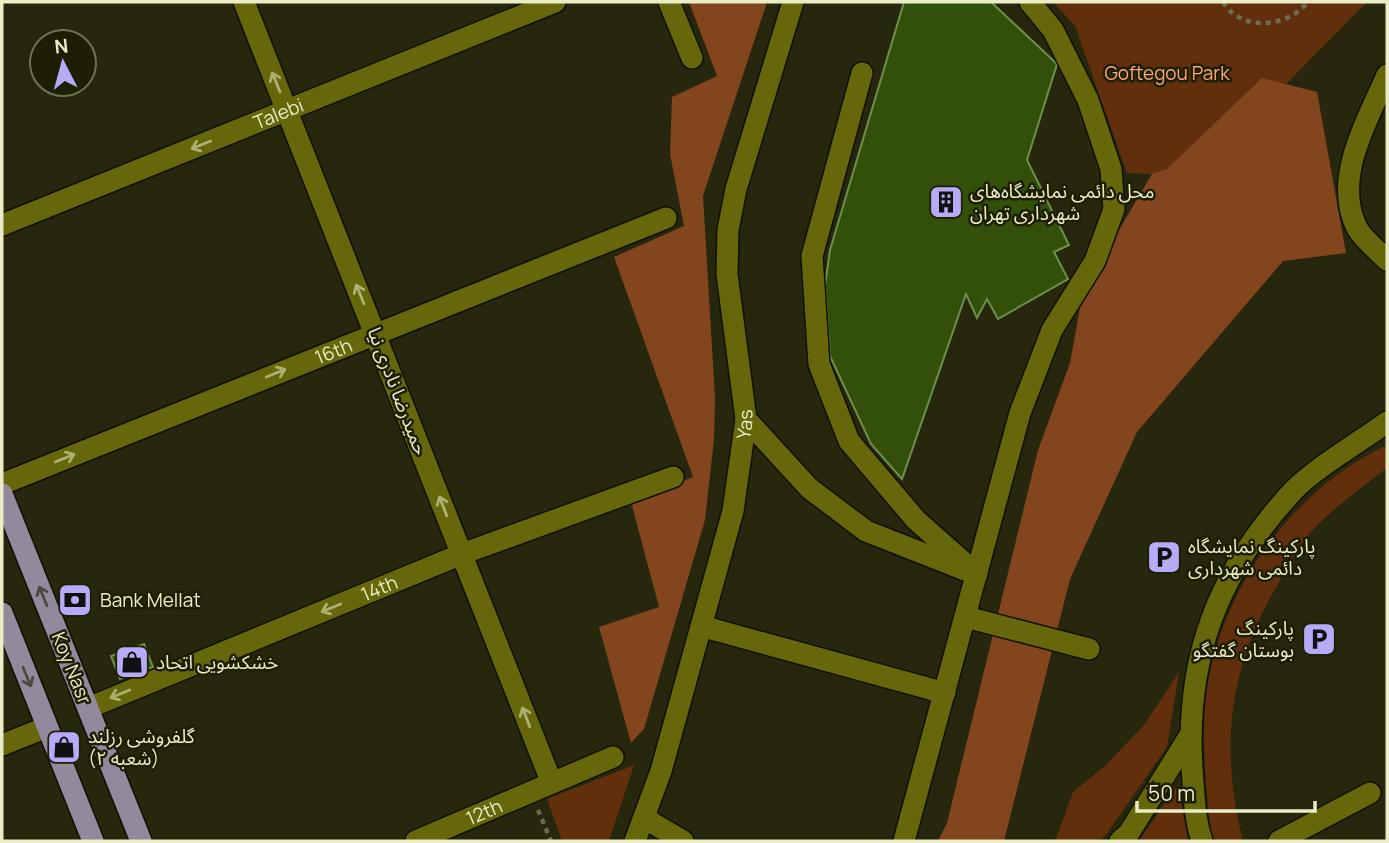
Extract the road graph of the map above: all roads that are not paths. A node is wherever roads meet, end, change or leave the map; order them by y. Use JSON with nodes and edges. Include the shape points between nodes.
{"nodes":[{"id":1,"x":244,"y":2,"type":"edge"},
{"id":2,"x":555,"y":2,"type":"edge"},
{"id":3,"x":669,"y":2,"type":"edge"},
{"id":4,"x":793,"y":2,"type":"edge"},
{"id":5,"x":1030,"y":2,"type":"edge"},
{"id":6,"x":692,"y":58,"type":"dead end"},
{"id":7,"x":862,"y":73,"type":"dead end"},
{"id":8,"x":1387,"y":75,"type":"edge"},
{"id":9,"x":287,"y":110,"type":"junction"},
{"id":10,"x":666,"y":218,"type":"dead end"},
{"id":11,"x":2,"y":225,"type":"edge"},
{"id":12,"x":1387,"y":260,"type":"edge"},
{"id":13,"x":375,"y":333,"type":"junction"},
{"id":14,"x":746,"y":419,"type":"junction"},
{"id":15,"x":1387,"y":422,"type":"edge"},
{"id":16,"x":673,"y":477,"type":"dead end"},
{"id":17,"x":2,"y":484,"type":"edge"},
{"id":18,"x":2,"y":494,"type":"edge"},
{"id":19,"x":462,"y":554,"type":"junction"},
{"id":20,"x":977,"y":574,"type":"junction"},
{"id":21,"x":2,"y":613,"type":"edge"},
{"id":22,"x":965,"y":617,"type":"junction"},
{"id":23,"x":701,"y":626,"type":"junction"},
{"id":24,"x":1089,"y":649,"type":"dead end"},
{"id":25,"x":945,"y":693,"type":"junction"},
{"id":26,"x":88,"y":708,"type":"junction"},
{"id":27,"x":47,"y":727,"type":"junction"},
{"id":28,"x":1190,"y":735,"type":"junction"},
{"id":29,"x":2,"y":745,"type":"edge"},
{"id":30,"x":613,"y":757,"type":"dead end"},
{"id":31,"x":551,"y":781,"type":"junction"},
{"id":32,"x":1370,"y":793,"type":"dead end"},
{"id":33,"x":644,"y":818,"type":"junction"},
{"id":34,"x":93,"y":841,"type":"edge"},
{"id":35,"x":141,"y":841,"type":"edge"},
{"id":36,"x":416,"y":841,"type":"edge"},
{"id":37,"x":635,"y":841,"type":"edge"},
{"id":38,"x":683,"y":841,"type":"edge"},
{"id":39,"x":904,"y":841,"type":"edge"},
{"id":40,"x":1120,"y":841,"type":"edge"},
{"id":41,"x":1202,"y":841,"type":"edge"},
{"id":42,"x":1279,"y":841,"type":"edge"}],
"edges":[{"from":9,"to":1,"type":"street","name":"حمیدرضا نادری نیا","one_way":true},
{"from":2,"to":9,"type":"street","name":"Talebi"},
{"from":3,"to":6,"type":"street"},
{"from":4,"to":14,"type":"street","name":"Yas","via":[[736,189],[728,230],[727,274]]},
{"from":5,"to":20,"type":"street","via":[[1053,30],[1088,100],[1111,169],[1114,209],[1095,261],[1052,330],[1020,413]]},
{"from":7,"to":20,"type":"street","via":[[812,256],[819,364],[849,441],[916,520]]},
{"from":8,"to":12,"type":"street","via":[[1353,153],[1350,196],[1357,228]]},
{"from":9,"to":11,"type":"street","name":"Talebi","one_way":true},
{"from":13,"to":9,"type":"street","name":"حمیدرضا نادری نیا","one_way":true},
{"from":10,"to":13,"type":"street","name":"16th"},
{"from":17,"to":13,"type":"street","name":"16th","one_way":true},
{"from":19,"to":13,"type":"street","name":"حمیدرضا نادری نیا","one_way":true},
{"from":14,"to":20,"type":"street","via":[[808,488],[866,531]]},
{"from":14,"to":23,"type":"street","name":"Yas","via":[[733,511]]},
{"from":15,"to":28,"type":"street","via":[[1294,489],[1241,555],[1213,608],[1202,646],[1195,671]]},
{"from":16,"to":19,"type":"street","name":"14th"},
{"from":26,"to":18,"type":"main road","name":"Koy Nasr","one_way":true},
{"from":19,"to":26,"type":"street","name":"14th","one_way":true},
{"from":31,"to":19,"type":"street","name":"حمیدرضا نادری نیا","one_way":true},
{"from":20,"to":22,"type":"street"},
{"from":21,"to":27,"type":"main road","one_way":true},
{"from":22,"to":24,"type":"street"},
{"from":22,"to":25,"type":"street"},
{"from":23,"to":25,"type":"street"},
{"from":23,"to":33,"type":"street","name":"Yas"},
{"from":25,"to":39,"type":"street"},
{"from":26,"to":35,"type":"main road","name":"Koy Nasr"},
{"from":27,"to":29,"type":"street"},
{"from":27,"to":34,"type":"main road"},
{"from":28,"to":40,"type":"street"},
{"from":28,"to":41,"type":"street","via":[[1196,822]]},
{"from":30,"to":31,"type":"street","name":"12th"},
{"from":31,"to":36,"type":"street","name":"12th"},
{"from":32,"to":42,"type":"street"},
{"from":33,"to":37,"type":"street","name":"Yas"},
{"from":33,"to":38,"type":"street"}]}
